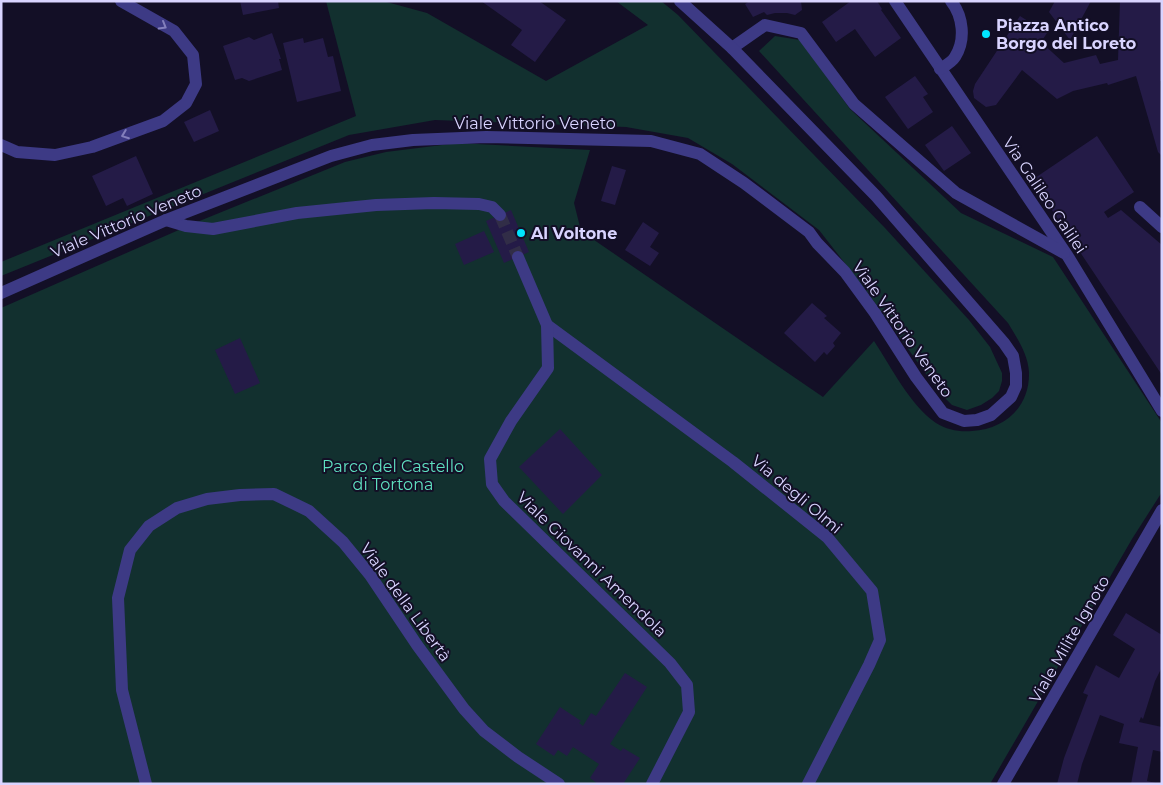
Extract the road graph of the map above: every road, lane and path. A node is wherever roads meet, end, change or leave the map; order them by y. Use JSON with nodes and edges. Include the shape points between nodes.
{"nodes":[{"id":1,"x":121,"y":1,"type":"edge"},
{"id":2,"x":680,"y":1,"type":"edge"},
{"id":3,"x":895,"y":1,"type":"edge"},
{"id":4,"x":951,"y":1,"type":"edge"},
{"id":5,"x":732,"y":48,"type":"junction"},
{"id":6,"x":940,"y":69,"type":"junction"},
{"id":7,"x":1,"y":145,"type":"edge"},
{"id":8,"x":1140,"y":207,"type":"dead end"},
{"id":9,"x":500,"y":215,"type":"tunnel mouth"},
{"id":10,"x":166,"y":220,"type":"junction"},
{"id":11,"x":1162,"y":227,"type":"edge"},
{"id":12,"x":1067,"y":255,"type":"junction"},
{"id":13,"x":518,"y":257,"type":"tunnel mouth"},
{"id":14,"x":1,"y":293,"type":"edge"},
{"id":15,"x":547,"y":325,"type":"junction"},
{"id":16,"x":1162,"y":410,"type":"edge"},
{"id":17,"x":1162,"y":510,"type":"edge"},
{"id":18,"x":146,"y":784,"type":"edge"},
{"id":19,"x":559,"y":784,"type":"edge"},
{"id":20,"x":652,"y":784,"type":"edge"},
{"id":21,"x":808,"y":784,"type":"edge"},
{"id":22,"x":1003,"y":784,"type":"edge"}],
"edges":[{"from":1,"to":7,"type":"street","one_way":true,"via":[[174,32],[193,55],[196,84],[186,103],[163,121],[92,147],[55,155],[17,152]]},
{"from":2,"to":5,"type":"street","name":"Viale Vittorio Veneto"},
{"from":3,"to":6,"type":"street","name":"Via Galileo Galilei"},
{"from":4,"to":6,"type":"street","via":[[960,19],[960,47],[954,59]]},
{"from":5,"to":10,"type":"street","name":"Viale Vittorio Veneto","via":[[876,196],[1004,343],[1012,356],[1016,386],[1011,397],[992,415],[964,420],[943,413],[875,312],[809,232],[700,154],[651,140],[486,138],[372,145],[331,156]]},
{"from":5,"to":12,"type":"street","via":[[766,25],[801,33],[854,104],[956,193]]},
{"from":6,"to":12,"type":"street","name":"Via Galileo Galilei"},
{"from":8,"to":11,"type":"street"},
{"from":9,"to":10,"type":"street","via":[[492,207],[464,202],[366,206],[213,229]]},
{"from":10,"to":14,"type":"street","name":"Viale Vittorio Veneto"},
{"from":12,"to":16,"type":"street","name":"Via Galileo Galilei"},
{"from":13,"to":15,"type":"street"},
{"from":15,"to":20,"type":"street","name":"Viale Giovanni Amendola","via":[[548,368],[511,421],[490,459],[492,484],[504,501],[670,663],[687,685],[689,712]]},
{"from":15,"to":21,"type":"street","name":"Via degli Olmi","via":[[733,462],[827,537],[872,591],[880,640]]},
{"from":17,"to":22,"type":"street","name":"Viale Milite Ignoto"},
{"from":18,"to":19,"type":"street","name":"Viale della Libertà","via":[[122,690],[118,598],[130,550],[150,526],[177,508],[207,499],[274,494],[309,511],[343,542],[484,732]]}]}
